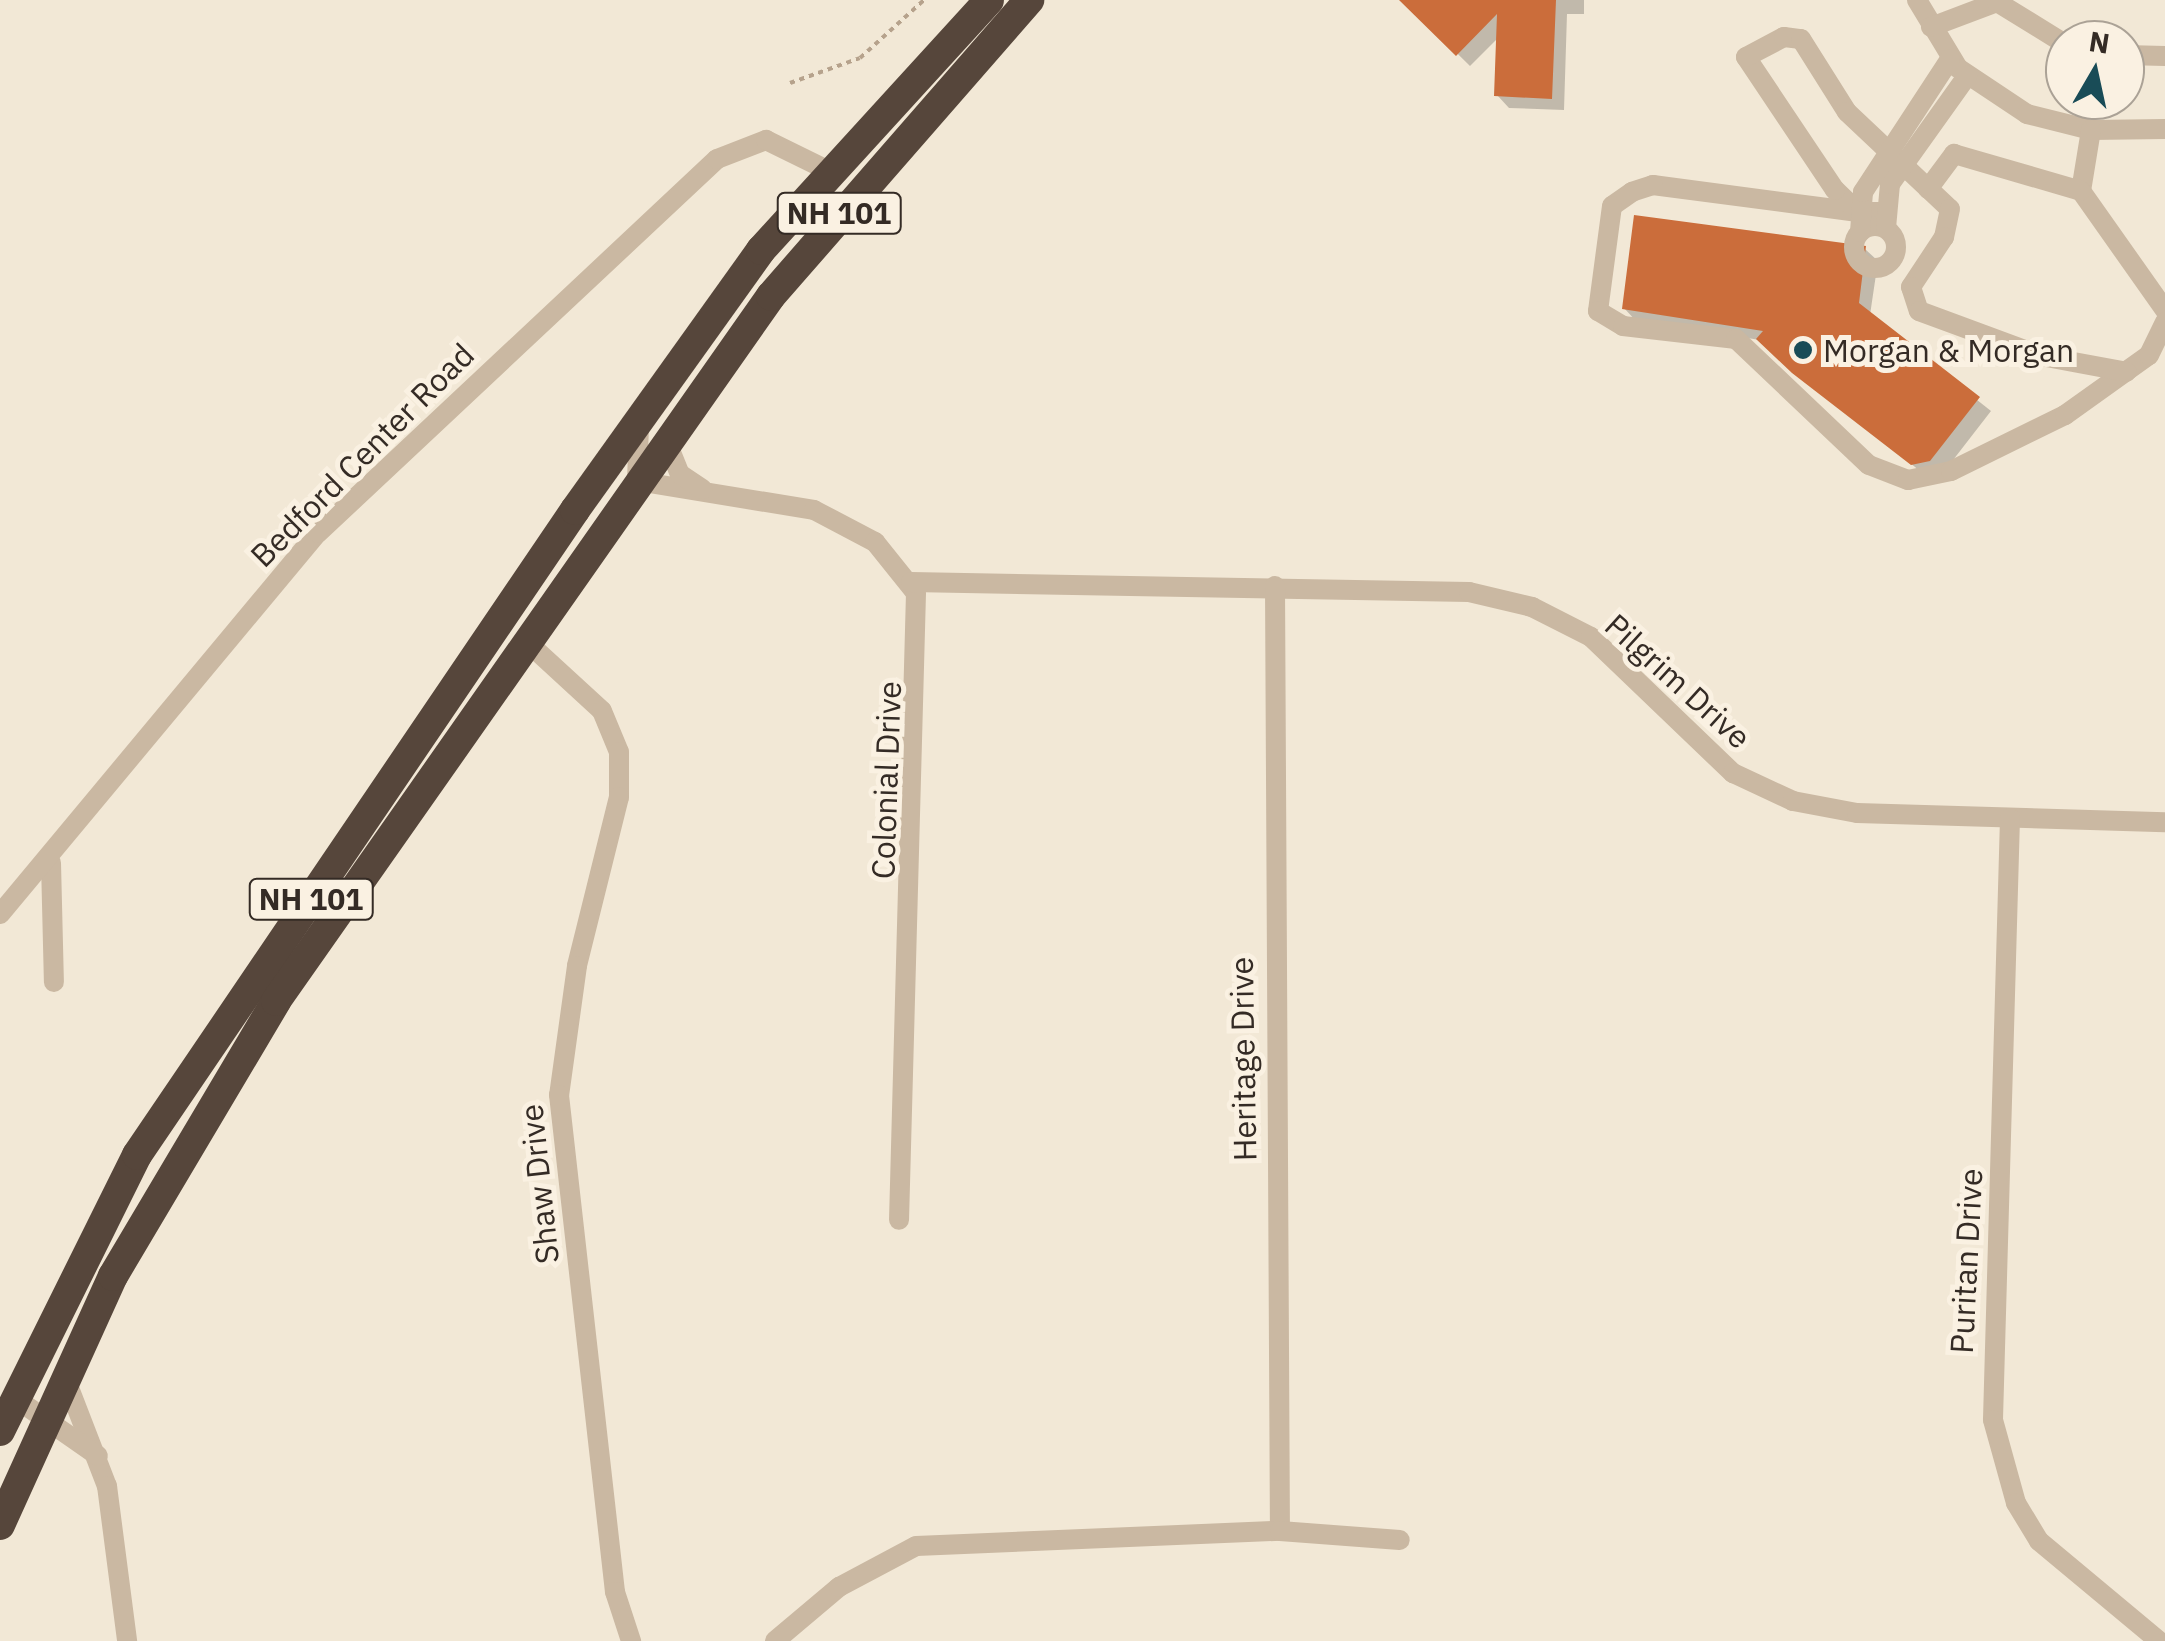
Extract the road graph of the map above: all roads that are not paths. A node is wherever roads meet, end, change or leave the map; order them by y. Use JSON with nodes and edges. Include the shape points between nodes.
{"nodes":[{"id":1,"x":989,"y":0,"type":"edge"},
{"id":2,"x":1029,"y":0,"type":"edge"},
{"id":3,"x":1917,"y":0,"type":"edge"},
{"id":4,"x":1932,"y":27,"type":"junction"},
{"id":5,"x":2045,"y":32,"type":"edge"},
{"id":6,"x":1950,"y":59,"type":"junction"},
{"id":7,"x":1968,"y":76,"type":"junction"},
{"id":8,"x":2165,"y":129,"type":"edge"},
{"id":9,"x":2092,"y":130,"type":"junction"},
{"id":10,"x":1895,"y":159,"type":"junction"},
{"id":11,"x":827,"y":170,"type":"junction"},
{"id":12,"x":1928,"y":189,"type":"junction"},
{"id":13,"x":2082,"y":191,"type":"junction"},
{"id":14,"x":1885,"y":220,"type":"junction"},
{"id":15,"x":1859,"y":222,"type":"junction"},
{"id":16,"x":2165,"y":310,"type":"edge"},
{"id":17,"x":2165,"y":322,"type":"edge"},
{"id":18,"x":2127,"y":372,"type":"junction"},
{"id":19,"x":640,"y":419,"type":"junction"},
{"id":20,"x":666,"y":440,"type":"junction"},
{"id":21,"x":638,"y":480,"type":"junction"},
{"id":22,"x":702,"y":490,"type":"junction"},
{"id":23,"x":911,"y":582,"type":"junction"},
{"id":24,"x":1275,"y":586,"type":"junction"},
{"id":25,"x":526,"y":641,"type":"junction"},
{"id":26,"x":2010,"y":818,"type":"junction"},
{"id":27,"x":2165,"y":822,"type":"edge"},
{"id":28,"x":51,"y":862,"type":"junction"},
{"id":29,"x":0,"y":914,"type":"edge"},
{"id":30,"x":54,"y":982,"type":"dead end"},
{"id":31,"x":900,"y":1220,"type":"dead end"},
{"id":32,"x":66,"y":1372,"type":"junction"},
{"id":33,"x":16,"y":1398,"type":"junction"},
{"id":34,"x":44,"y":1419,"type":"junction"},
{"id":35,"x":0,"y":1431,"type":"edge"},
{"id":36,"x":98,"y":1456,"type":"junction"},
{"id":37,"x":0,"y":1525,"type":"edge"},
{"id":38,"x":1280,"y":1531,"type":"junction"},
{"id":39,"x":1400,"y":1540,"type":"dead end"},
{"id":40,"x":128,"y":1641,"type":"edge"},
{"id":41,"x":630,"y":1641,"type":"edge"},
{"id":42,"x":775,"y":1641,"type":"edge"},
{"id":43,"x":2159,"y":1641,"type":"edge"}],
"edges":[{"from":1,"to":11,"type":"highway","number":"NH 101"},
{"from":2,"to":20,"type":"highway","number":"NH 101","via":[[872,172]]},
{"from":3,"to":4,"type":"street"},
{"from":4,"to":5,"type":"street","via":[[1997,2]]},
{"from":4,"to":6,"type":"street"},
{"from":6,"to":7,"type":"street"},
{"from":6,"to":10,"type":"street"},
{"from":7,"to":9,"type":"street","via":[[2028,114]]},
{"from":7,"to":10,"type":"street"},
{"from":8,"to":9,"type":"street"},
{"from":9,"to":13,"type":"street"},
{"from":10,"to":12,"type":"street"},
{"from":10,"to":14,"type":"street"},
{"from":10,"to":15,"type":"street"},
{"from":10,"to":15,"type":"street","via":[[1846,112],[1801,39],[1784,37],[1746,57]]},
{"from":11,"to":19,"type":"highway","number":"NH 101"},
{"from":11,"to":28,"type":"street","name":"Bedford Center Road","via":[[766,140],[717,159],[318,533]]},
{"from":12,"to":13,"type":"street","via":[[1954,154]]},
{"from":12,"to":18,"type":"street","via":[[1950,208],[1944,237],[1911,286],[1920,311],[2041,356]]},
{"from":13,"to":16,"type":"street"},
{"from":14,"to":15,"type":"street"},
{"from":14,"to":15,"type":"street","via":[[1896,252],[1876,268],[1858,258]]},
{"from":15,"to":18,"type":"street","via":[[1653,185],[1632,192],[1612,206],[1598,310],[1623,326],[1736,339],[1869,466],[1908,480],[1951,471]]},
{"from":17,"to":18,"type":"street","via":[[2149,354]]},
{"from":19,"to":21,"type":"street"},
{"from":19,"to":33,"type":"highway","number":"NH 101","via":[[137,1155]]},
{"from":20,"to":21,"type":"highway","number":"NH 101"},
{"from":20,"to":22,"type":"street","via":[[680,474]]},
{"from":21,"to":22,"type":"street"},
{"from":21,"to":25,"type":"highway","number":"NH 101"},
{"from":22,"to":23,"type":"street","via":[[835,518],[890,554]]},
{"from":23,"to":24,"type":"street","name":"Pilgrim Drive"},
{"from":23,"to":31,"type":"street","name":"Colonial Drive","via":[[921,614]]},
{"from":24,"to":26,"type":"street","name":"Pilgrim Drive","via":[[1469,592],[1532,607],[1591,638],[1733,773],[1793,800],[1858,814]]},
{"from":24,"to":38,"type":"street","name":"Heritage Drive"},
{"from":25,"to":32,"type":"highway","number":"NH 101","via":[[238,1062]]},
{"from":25,"to":41,"type":"street","name":"Shaw Drive","via":[[602,711],[619,752],[559,1095],[612,1574]]},
{"from":26,"to":27,"type":"street","name":"Pilgrim Drive"},
{"from":26,"to":43,"type":"street","name":"Puritan Drive","via":[[1992,1420],[2016,1503],[2039,1541]]},
{"from":28,"to":29,"type":"street","name":"Bedford Center Road"},
{"from":28,"to":30,"type":"street"},
{"from":32,"to":34,"type":"highway","number":"NH 101"},
{"from":32,"to":36,"type":"street","via":[[66,1394]]},
{"from":33,"to":34,"type":"street"},
{"from":33,"to":35,"type":"highway","number":"NH 101"},
{"from":34,"to":36,"type":"street"},
{"from":34,"to":37,"type":"highway","number":"NH 101"},
{"from":36,"to":40,"type":"street"},
{"from":38,"to":39,"type":"street"},
{"from":38,"to":42,"type":"street","via":[[916,1546],[840,1587]]}]}
